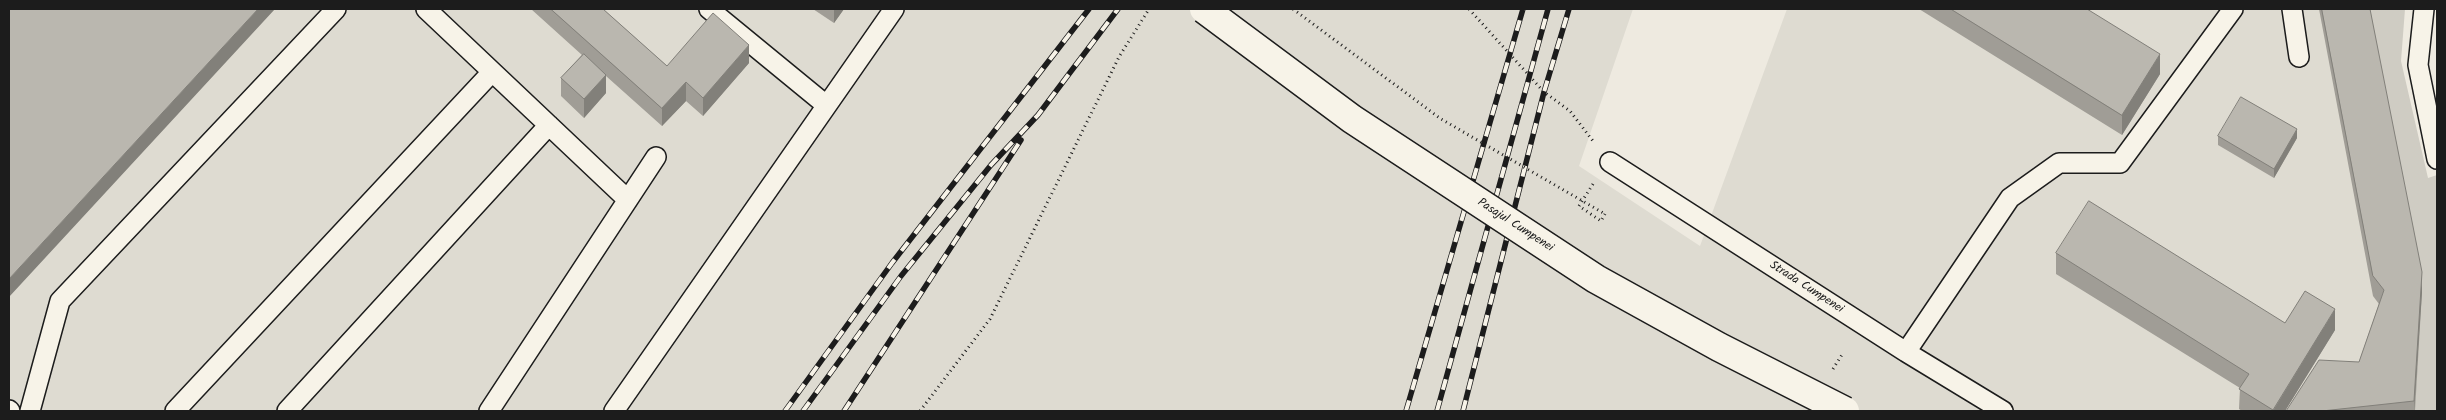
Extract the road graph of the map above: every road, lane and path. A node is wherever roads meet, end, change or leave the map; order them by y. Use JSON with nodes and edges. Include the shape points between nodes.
{"nodes":[{"id":1,"x":336,"y":9,"type":"edge"},
{"id":2,"x":426,"y":9,"type":"edge"},
{"id":3,"x":709,"y":9,"type":"edge"},
{"id":4,"x":894,"y":9,"type":"edge"},
{"id":5,"x":1149,"y":9,"type":"edge"},
{"id":6,"x":1204,"y":9,"type":"edge"},
{"id":7,"x":1293,"y":9,"type":"edge"},
{"id":8,"x":1469,"y":9,"type":"edge"},
{"id":9,"x":2233,"y":9,"type":"edge"},
{"id":10,"x":2292,"y":9,"type":"edge"},
{"id":11,"x":2424,"y":9,"type":"edge"},
{"id":12,"x":2299,"y":57,"type":"dead end"},
{"id":13,"x":492,"y":72,"type":"junction"},
{"id":14,"x":826,"y":106,"type":"junction"},
{"id":15,"x":549,"y":126,"type":"junction"},
{"id":16,"x":656,"y":157,"type":"dead end"},
{"id":17,"x":2437,"y":159,"type":"edge"},
{"id":18,"x":1610,"y":162,"type":"joint"},
{"id":19,"x":1593,"y":184,"type":"dead end"},
{"id":20,"x":628,"y":200,"type":"junction"},
{"id":21,"x":1906,"y":352,"type":"junction"},
{"id":22,"x":30,"y":411,"type":"edge"},
{"id":23,"x":174,"y":411,"type":"edge"},
{"id":24,"x":287,"y":411,"type":"edge"},
{"id":25,"x":489,"y":411,"type":"edge"},
{"id":26,"x":614,"y":411,"type":"edge"},
{"id":27,"x":920,"y":411,"type":"edge"},
{"id":28,"x":1845,"y":411,"type":"edge"},
{"id":29,"x":2003,"y":411,"type":"edge"}],
"edges":[{"from":1,"to":22,"type":"lane","via":[[60,301]]},
{"from":2,"to":13,"type":"lane"},
{"from":3,"to":14,"type":"lane"},
{"from":4,"to":14,"type":"lane"},
{"from":5,"to":27,"type":"path","via":[[1119,57],[990,319]]},
{"from":6,"to":28,"type":"main road","name":"Pasajul Cumpenei","bridge":true,"via":[[1352,119],[1596,279]]},
{"from":7,"to":19,"type":"path","bridge":true,"via":[[1441,119],[1604,214],[1600,220],[1579,206]]},
{"from":8,"to":18,"type":"path","via":[[1544,92],[1570,111]]},
{"from":9,"to":21,"type":"lane","via":[[2120,163],[2060,163],[2010,198]]},
{"from":10,"to":12,"type":"lane"},
{"from":11,"to":17,"type":"lane","via":[[2418,66]]},
{"from":13,"to":15,"type":"lane"},
{"from":13,"to":23,"type":"lane"},
{"from":14,"to":26,"type":"lane"},
{"from":15,"to":20,"type":"lane"},
{"from":15,"to":24,"type":"lane"},
{"from":16,"to":20,"type":"lane"},
{"from":18,"to":21,"type":"lane","name":"Strada Cumpenei"},
{"from":20,"to":25,"type":"lane"},
{"from":21,"to":29,"type":"lane","name":"Strada Cumpenei"}]}
